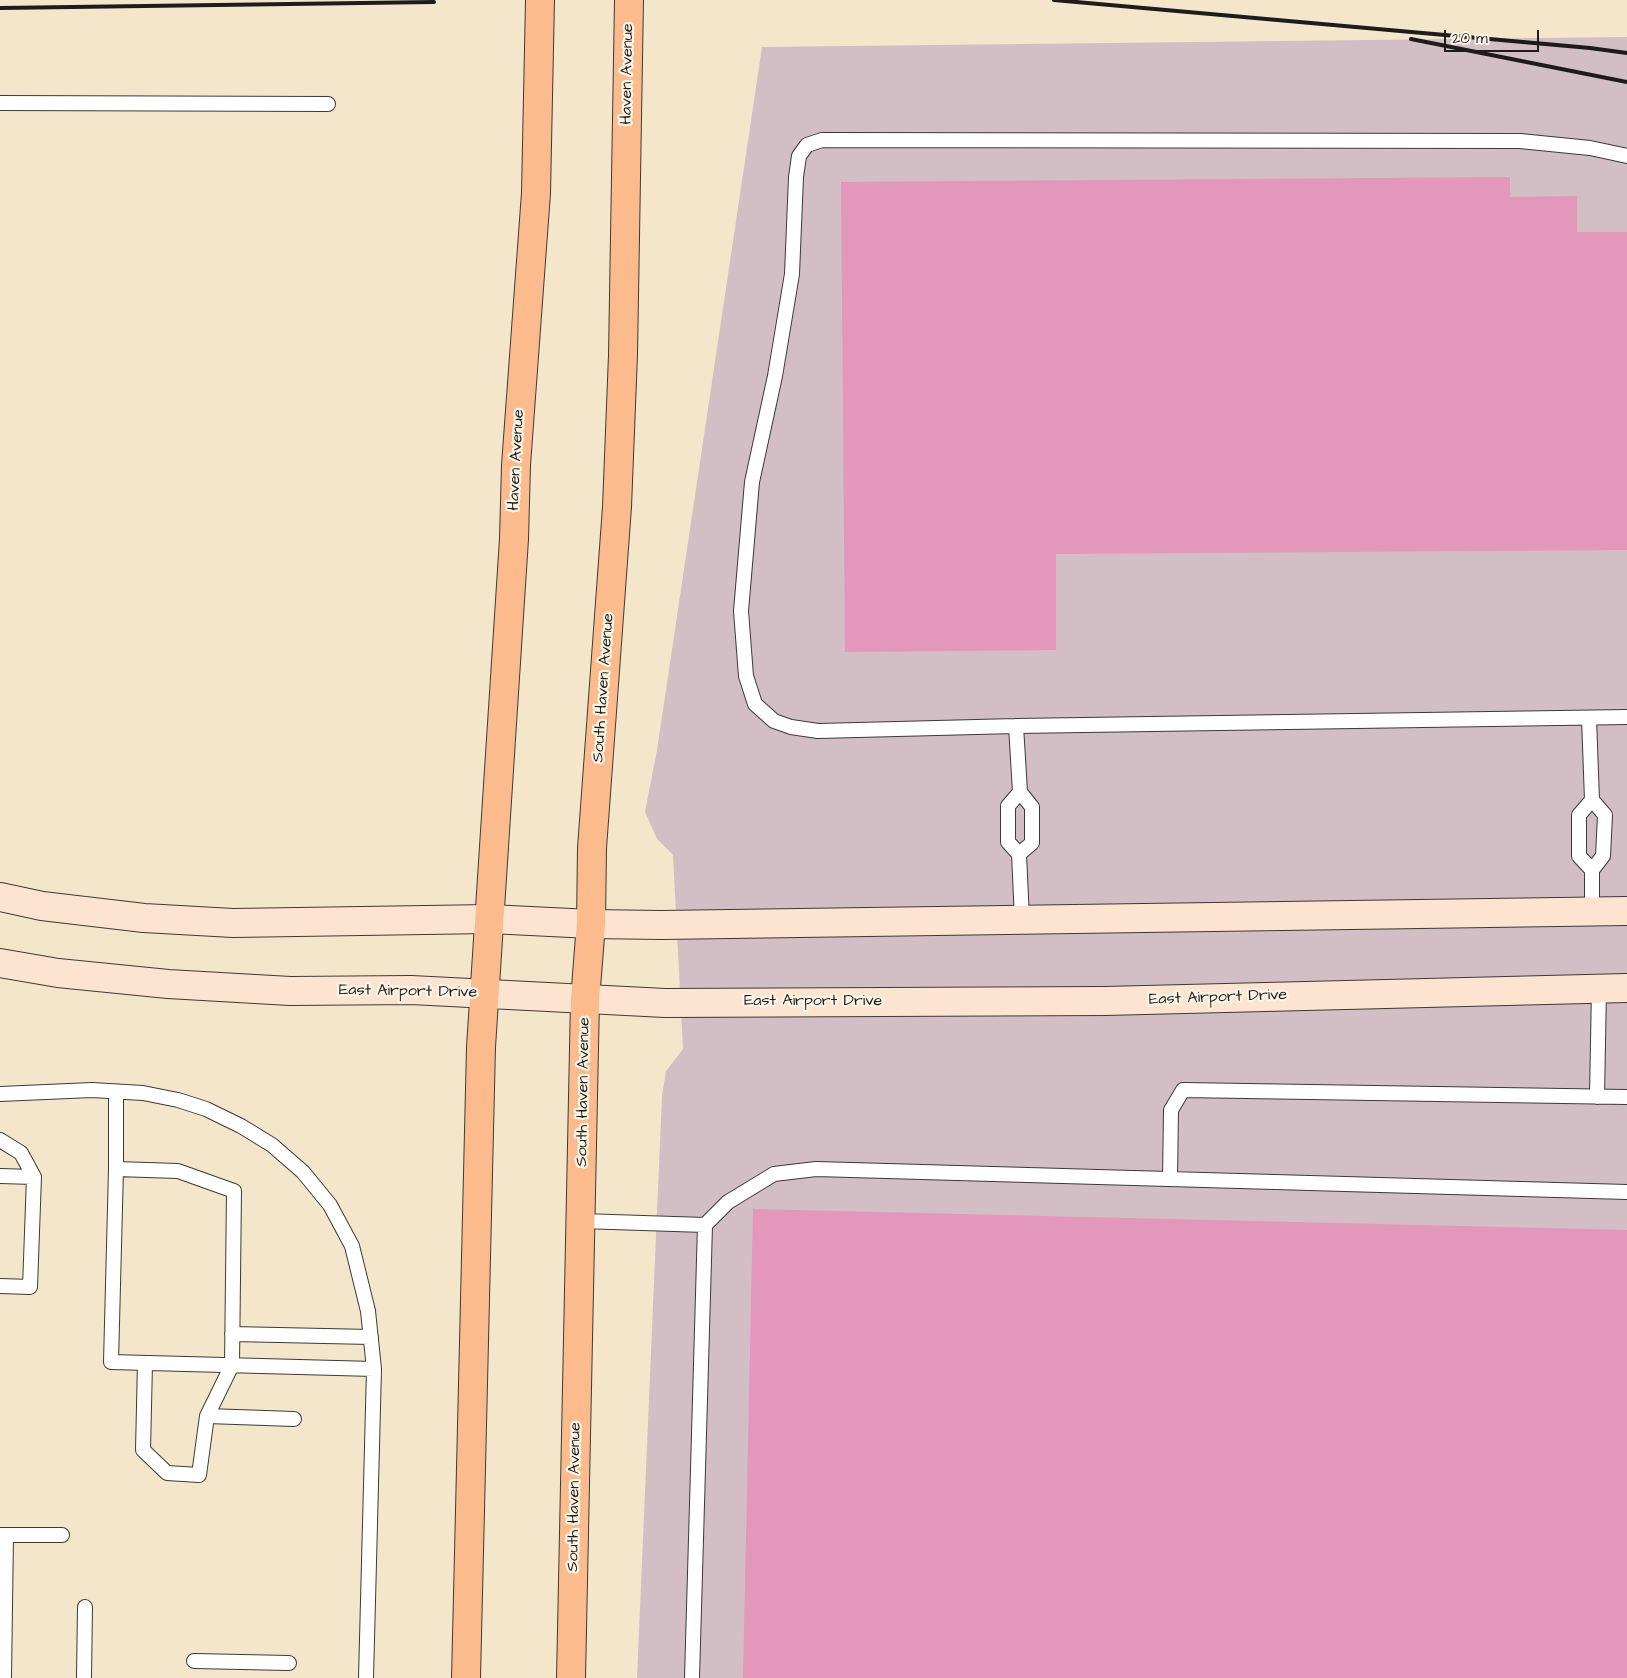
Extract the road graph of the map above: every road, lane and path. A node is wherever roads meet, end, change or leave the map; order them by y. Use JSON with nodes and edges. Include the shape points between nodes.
{"nodes":[{"id":1,"x":540,"y":0,"type":"edge"},
{"id":2,"x":629,"y":0,"type":"edge"},
{"id":3,"x":0,"y":103,"type":"edge"},
{"id":4,"x":328,"y":104,"type":"dead end"},
{"id":5,"x":1627,"y":156,"type":"edge"},
{"id":6,"x":617,"y":508,"type":"joint"},
{"id":7,"x":1627,"y":717,"type":"edge"},
{"id":8,"x":1589,"y":718,"type":"junction"},
{"id":9,"x":1016,"y":726,"type":"junction"},
{"id":10,"x":1020,"y":792,"type":"junction"},
{"id":11,"x":1592,"y":800,"type":"junction"},
{"id":12,"x":1020,"y":854,"type":"junction"},
{"id":13,"x":1592,"y":870,"type":"junction"},
{"id":14,"x":0,"y":897,"type":"edge"},
{"id":15,"x":1592,"y":911,"type":"junction"},
{"id":16,"x":1627,"y":911,"type":"edge"},
{"id":17,"x":490,"y":919,"type":"junction"},
{"id":18,"x":1022,"y":919,"type":"junction"},
{"id":19,"x":591,"y":924,"type":"junction"},
{"id":20,"x":0,"y":963,"type":"edge"},
{"id":21,"x":1599,"y":988,"type":"junction"},
{"id":22,"x":1627,"y":988,"type":"edge"},
{"id":23,"x":485,"y":994,"type":"junction"},
{"id":24,"x":585,"y":1000,"type":"junction"},
{"id":25,"x":116,"y":1092,"type":"junction"},
{"id":26,"x":0,"y":1094,"type":"edge"},
{"id":27,"x":1598,"y":1097,"type":"junction"},
{"id":28,"x":1627,"y":1097,"type":"edge"},
{"id":29,"x":0,"y":1140,"type":"edge"},
{"id":30,"x":116,"y":1169,"type":"junction"},
{"id":31,"x":0,"y":1176,"type":"edge"},
{"id":32,"x":34,"y":1177,"type":"junction"},
{"id":33,"x":1170,"y":1179,"type":"junction"},
{"id":34,"x":1627,"y":1192,"type":"edge"},
{"id":35,"x":580,"y":1221,"type":"junction"},
{"id":36,"x":705,"y":1225,"type":"junction"},
{"id":37,"x":0,"y":1286,"type":"edge"},
{"id":38,"x":232,"y":1334,"type":"junction"},
{"id":39,"x":371,"y":1337,"type":"junction"},
{"id":40,"x":145,"y":1363,"type":"junction"},
{"id":41,"x":232,"y":1365,"type":"junction"},
{"id":42,"x":374,"y":1370,"type":"junction"},
{"id":43,"x":207,"y":1416,"type":"junction"},
{"id":44,"x":294,"y":1419,"type":"dead end"},
{"id":45,"x":3,"y":1535,"type":"edge"},
{"id":46,"x":62,"y":1535,"type":"dead end"},
{"id":47,"x":85,"y":1607,"type":"dead end"},
{"id":48,"x":194,"y":1661,"type":"dead end"},
{"id":49,"x":289,"y":1663,"type":"dead end"},
{"id":50,"x":4,"y":1678,"type":"edge"},
{"id":51,"x":84,"y":1678,"type":"edge"},
{"id":52,"x":366,"y":1678,"type":"edge"},
{"id":53,"x":466,"y":1678,"type":"edge"},
{"id":54,"x":571,"y":1678,"type":"edge"},
{"id":55,"x":692,"y":1678,"type":"edge"}],
"edges":[{"from":1,"to":17,"type":"main road","name":"Haven Avenue","via":[[536,193],[516,466]]},
{"from":2,"to":6,"type":"main road","name":"Haven Avenue"},
{"from":3,"to":4,"type":"lane"},
{"from":5,"to":9,"type":"lane","via":[[1590,148],[1520,141],[822,140],[807,145],[799,156],[792,274],[775,376],[752,482],[740,611],[746,676],[755,704],[774,721],[791,728],[818,731]]},
{"from":6,"to":19,"type":"main road","name":"South Haven Avenue","via":[[592,848]]},
{"from":7,"to":8,"type":"lane"},
{"from":8,"to":9,"type":"lane"},
{"from":8,"to":11,"type":"lane"},
{"from":9,"to":10,"type":"lane"},
{"from":10,"to":12,"type":"lane","via":[[1008,806],[1008,842]]},
{"from":10,"to":12,"type":"lane","via":[[1032,807],[1032,843]]},
{"from":11,"to":13,"type":"lane","via":[[1605,815],[1603,856]]},
{"from":11,"to":13,"type":"lane","via":[[1579,815],[1579,856]]},
{"from":12,"to":18,"type":"lane"},
{"from":13,"to":15,"type":"lane"},
{"from":14,"to":17,"type":"main road","via":[[42,906],[135,917],[234,922]]},
{"from":15,"to":16,"type":"main road"},
{"from":15,"to":18,"type":"main road"},
{"from":17,"to":19,"type":"main road"},
{"from":17,"to":23,"type":"main road"},
{"from":18,"to":19,"type":"main road"},
{"from":19,"to":24,"type":"main road","name":"South Haven Avenue"},
{"from":20,"to":23,"type":"main road","name":"East Airport Drive","via":[[58,973],[168,984],[290,991],[411,990]]},
{"from":21,"to":22,"type":"main road","name":"East Airport Drive"},
{"from":21,"to":24,"type":"main road","name":"East Airport Drive","via":[[1105,1001],[664,1003]]},
{"from":21,"to":27,"type":"lane"},
{"from":23,"to":24,"type":"main road","name":"East Airport Drive"},
{"from":23,"to":53,"type":"main road","via":[[481,1047]]},
{"from":24,"to":35,"type":"main road","name":"South Haven Avenue"},
{"from":25,"to":26,"type":"lane"},
{"from":25,"to":30,"type":"lane"},
{"from":25,"to":39,"type":"lane","via":[[178,1100],[206,1109],[264,1140],[303,1172],[330,1205],[352,1246]]},
{"from":27,"to":28,"type":"lane"},
{"from":27,"to":33,"type":"lane","via":[[1183,1090],[1171,1110]]},
{"from":29,"to":32,"type":"lane","via":[[21,1153]]},
{"from":30,"to":38,"type":"lane","via":[[178,1171],[234,1191]]},
{"from":30,"to":40,"type":"lane","via":[[111,1362]]},
{"from":31,"to":32,"type":"lane"},
{"from":32,"to":37,"type":"lane","via":[[30,1287]]},
{"from":33,"to":34,"type":"lane"},
{"from":33,"to":36,"type":"lane","via":[[816,1169],[774,1174],[728,1202]]},
{"from":35,"to":36,"type":"lane"},
{"from":35,"to":54,"type":"main road","name":"South Haven Avenue"},
{"from":36,"to":55,"type":"lane"},
{"from":38,"to":39,"type":"lane"},
{"from":38,"to":41,"type":"lane"},
{"from":39,"to":42,"type":"lane"},
{"from":40,"to":41,"type":"lane"},
{"from":40,"to":43,"type":"lane","via":[[143,1450],[167,1473],[199,1475]]},
{"from":41,"to":42,"type":"lane"},
{"from":41,"to":43,"type":"lane"},
{"from":42,"to":52,"type":"lane"},
{"from":43,"to":44,"type":"lane"},
{"from":45,"to":46,"type":"lane"},
{"from":45,"to":50,"type":"lane"},
{"from":47,"to":51,"type":"lane"},
{"from":48,"to":49,"type":"lane"}]}
